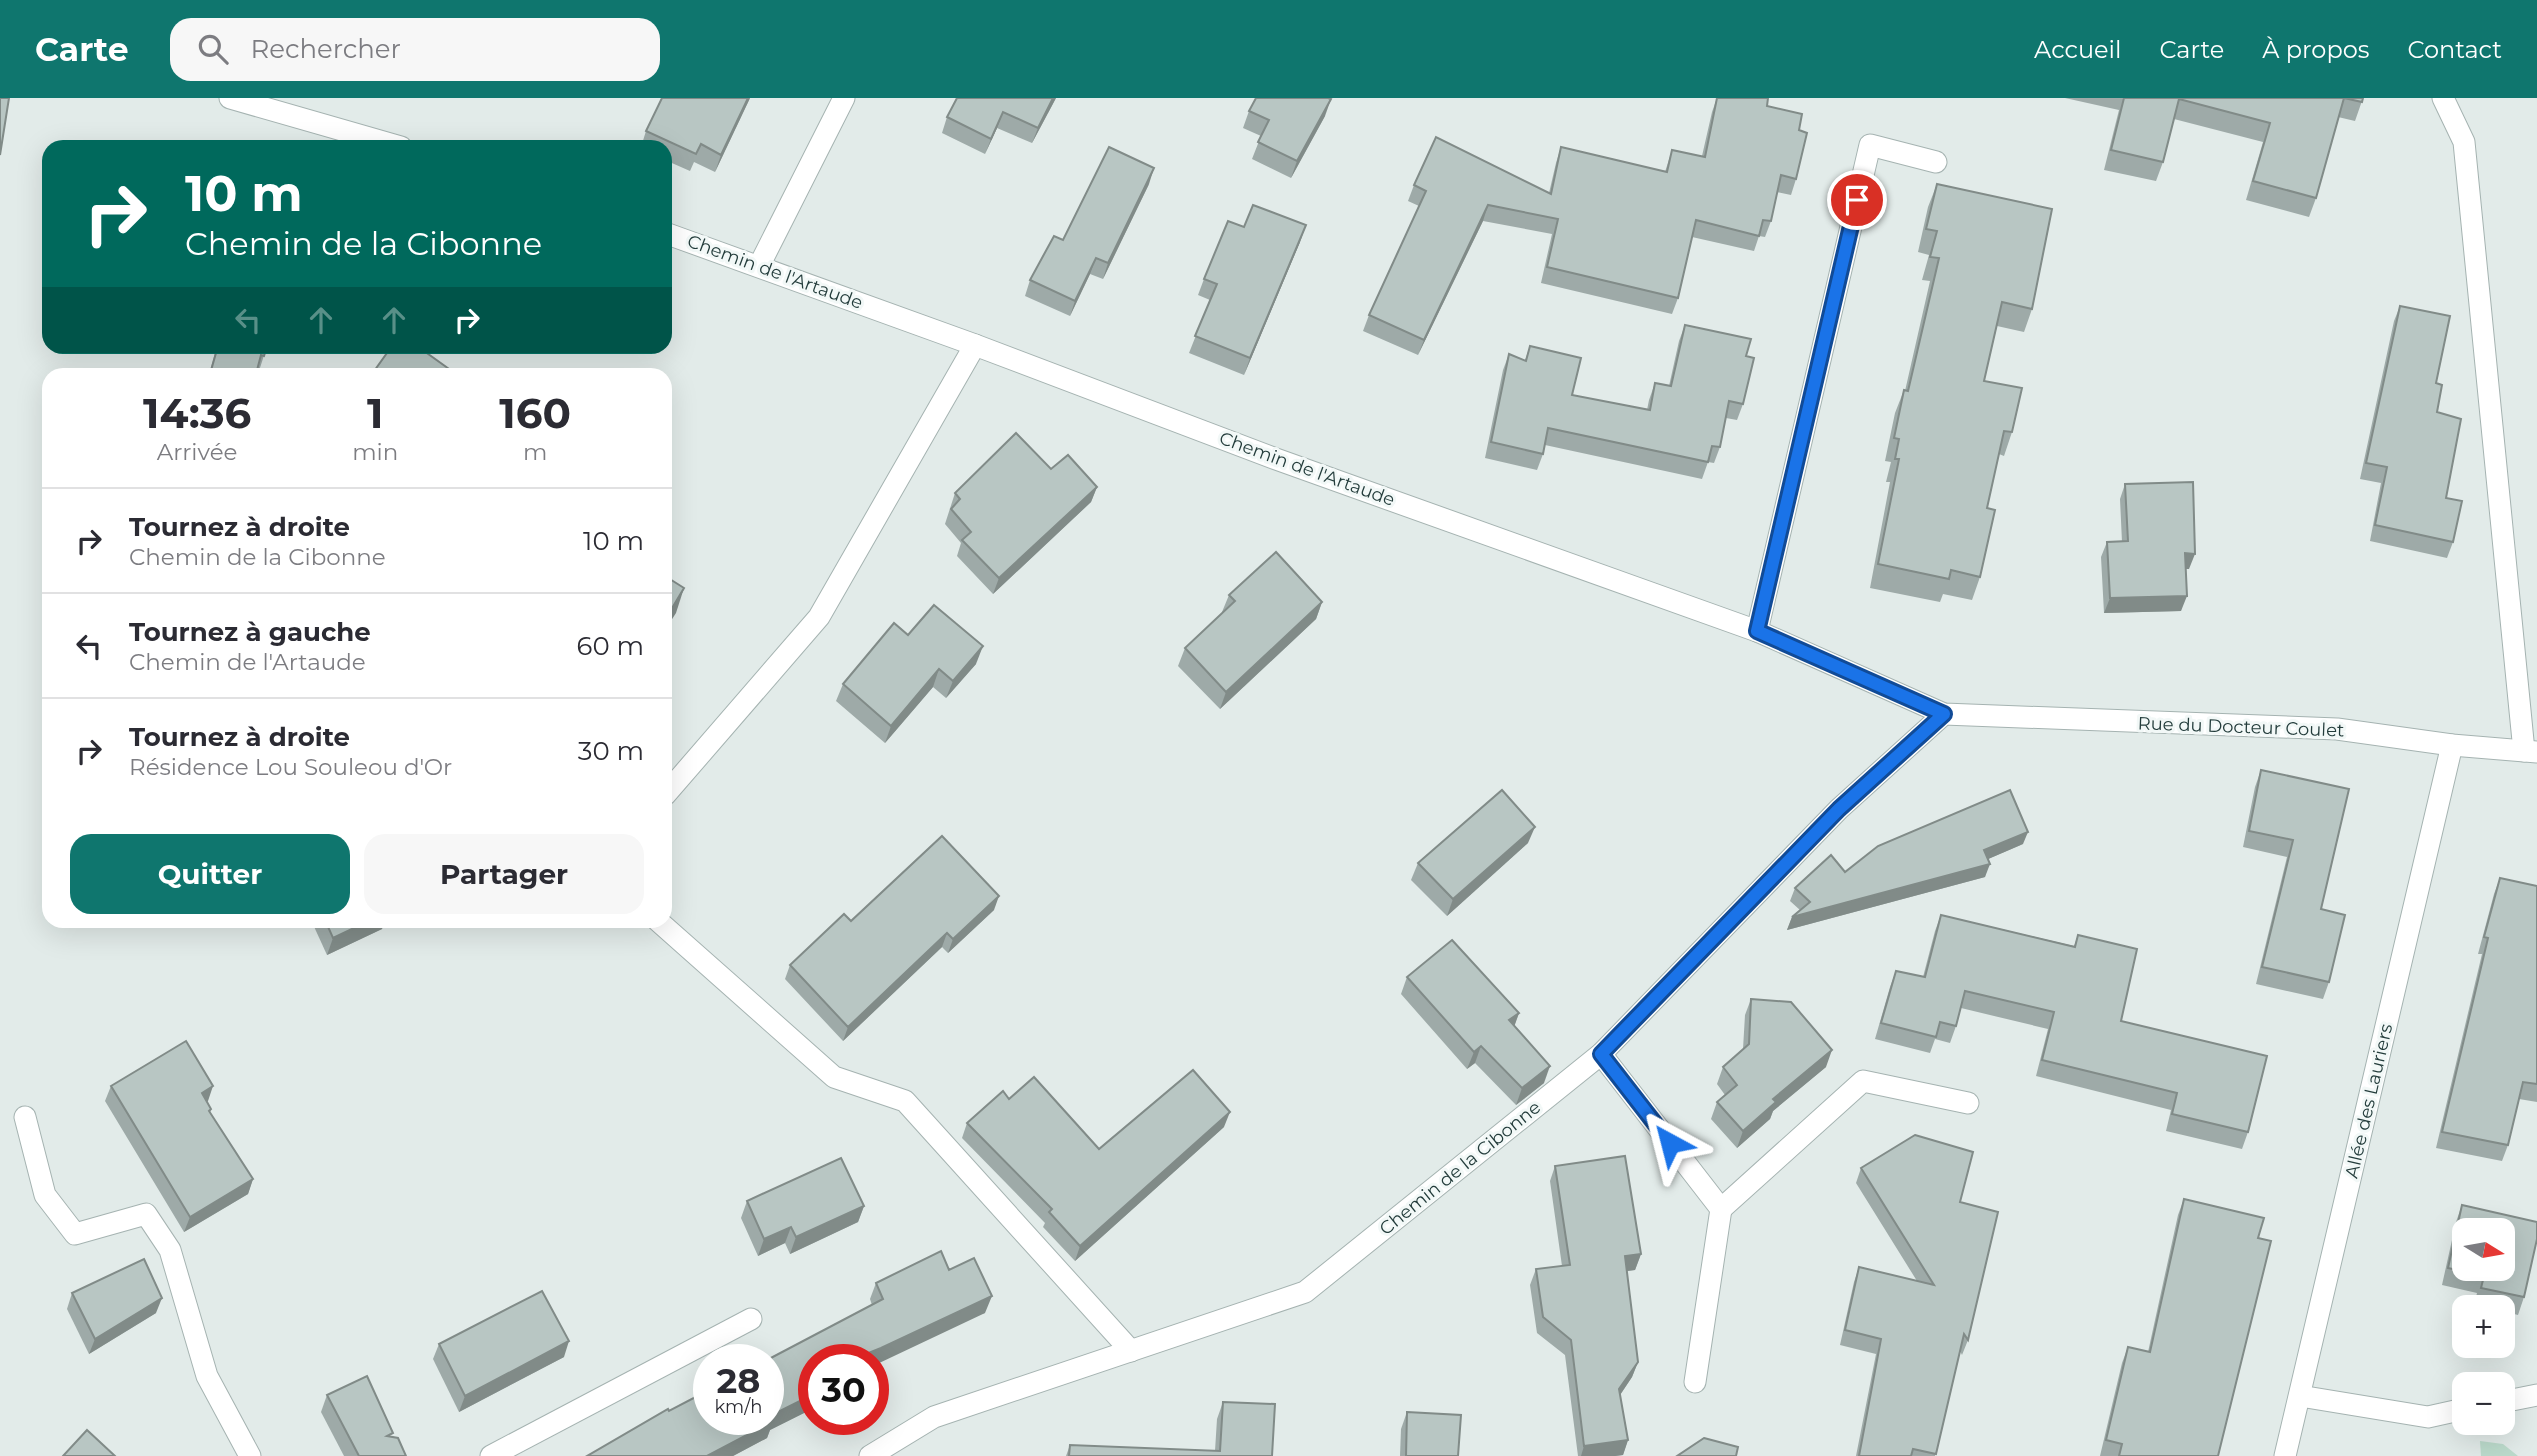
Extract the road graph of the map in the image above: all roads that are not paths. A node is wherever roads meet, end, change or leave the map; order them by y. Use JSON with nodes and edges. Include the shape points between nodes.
{"nodes":[{"id":1,"x":230,"y":98,"type":"edge"},
{"id":2,"x":844,"y":98,"type":"edge"},
{"id":3,"x":2443,"y":98,"type":"edge"},
{"id":4,"x":377,"y":140,"type":"edge"},
{"id":5,"x":1936,"y":162,"type":"dead end"},
{"id":6,"x":672,"y":235,"type":"edge"},
{"id":7,"x":759,"y":266,"type":"junction"},
{"id":8,"x":975,"y":345,"type":"junction"},
{"id":9,"x":1757,"y":631,"type":"junction"},
{"id":10,"x":1944,"y":714,"type":"junction"},
{"id":11,"x":2452,"y":745,"type":"junction"},
{"id":12,"x":2530,"y":751,"type":"edge"},
{"id":13,"x":672,"y":788,"type":"edge"},
{"id":14,"x":666,"y":928,"type":"edge"},
{"id":15,"x":1601,"y":1054,"type":"junction"},
{"id":16,"x":1968,"y":1103,"type":"dead end"},
{"id":17,"x":25,"y":1117,"type":"dead end"},
{"id":18,"x":1721,"y":1209,"type":"junction"},
{"id":19,"x":751,"y":1319,"type":"dead end"},
{"id":20,"x":1131,"y":1351,"type":"junction"},
{"id":21,"x":1695,"y":1382,"type":"dead end"},
{"id":22,"x":2537,"y":1395,"type":"edge"},
{"id":23,"x":2300,"y":1396,"type":"junction"},
{"id":24,"x":2515,"y":1399,"type":"edge"},
{"id":25,"x":2452,"y":1412,"type":"edge"},
{"id":26,"x":250,"y":1456,"type":"edge"},
{"id":27,"x":491,"y":1456,"type":"edge"},
{"id":28,"x":870,"y":1456,"type":"edge"},
{"id":29,"x":2286,"y":1456,"type":"edge"}],
"edges":[{"from":1,"to":4,"type":"street"},
{"from":2,"to":7,"type":"street"},
{"from":3,"to":12,"type":"street","via":[[2464,142]]},
{"from":5,"to":9,"type":"street","via":[[1870,145]]},
{"from":6,"to":7,"type":"street","name":"Chemin de l'Artaude"},
{"from":7,"to":8,"type":"street","name":"Chemin de l'Artaude"},
{"from":8,"to":9,"type":"street","name":"Chemin de l'Artaude","via":[[1276,459]]},
{"from":8,"to":13,"type":"street","via":[[819,617]]},
{"from":9,"to":10,"type":"street","name":"Chemin de l'Artaude"},
{"from":10,"to":11,"type":"street","name":"Rue du Docteur Coulet","via":[[2337,729]]},
{"from":10,"to":15,"type":"street","name":"Chemin de la Cibonne","via":[[1839,809]]},
{"from":11,"to":12,"type":"street","name":"Rue du Docteur Coulet"},
{"from":11,"to":23,"type":"street","name":"Allée des Lauriers"},
{"from":14,"to":20,"type":"street","via":[[834,1077],[905,1101]]},
{"from":15,"to":18,"type":"street"},
{"from":15,"to":20,"type":"street","name":"Chemin de la Cibonne","via":[[1305,1292]]},
{"from":16,"to":18,"type":"street","via":[[1863,1081]]},
{"from":17,"to":26,"type":"street","via":[[45,1195],[75,1234],[146,1214],[170,1250],[207,1376]]},
{"from":18,"to":21,"type":"street"},
{"from":19,"to":27,"type":"street"},
{"from":20,"to":28,"type":"street","name":"Chemin de la Cibonne","via":[[934,1417]]},
{"from":22,"to":24,"type":"street"},
{"from":23,"to":25,"type":"street","via":[[2428,1417]]},
{"from":23,"to":29,"type":"street","name":"Allée des Lauriers"}]}
